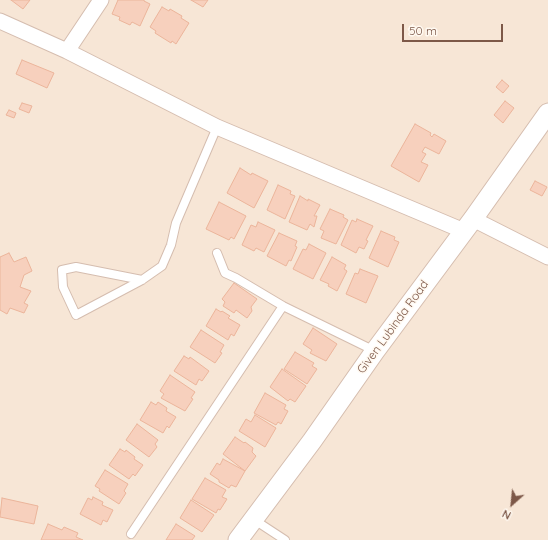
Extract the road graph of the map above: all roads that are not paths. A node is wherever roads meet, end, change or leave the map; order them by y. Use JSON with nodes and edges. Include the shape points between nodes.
{"nodes":[{"id":1,"x":101,"y":0,"type":"edge"},
{"id":2,"x":0,"y":21,"type":"edge"},
{"id":3,"x":67,"y":51,"type":"junction"},
{"id":4,"x":548,"y":113,"type":"edge"},
{"id":5,"x":217,"y":128,"type":"junction"},
{"id":6,"x":468,"y":225,"type":"junction"},
{"id":7,"x":217,"y":254,"type":"dead end"},
{"id":8,"x":548,"y":257,"type":"edge"},
{"id":9,"x":142,"y":280,"type":"junction"},
{"id":10,"x":283,"y":306,"type":"junction"},
{"id":11,"x":375,"y":351,"type":"junction"},
{"id":12,"x":253,"y":519,"type":"junction"},
{"id":13,"x":131,"y":534,"type":"dead end"},
{"id":14,"x":238,"y":540,"type":"edge"},
{"id":15,"x":285,"y":540,"type":"edge"}],
"edges":[{"from":1,"to":3,"type":"street"},
{"from":2,"to":3,"type":"street"},
{"from":3,"to":5,"type":"street"},
{"from":4,"to":6,"type":"street","name":"Given Lubinda Road"},
{"from":5,"to":6,"type":"street"},
{"from":5,"to":9,"type":"lane","via":[[176,223],[162,266]]},
{"from":6,"to":8,"type":"street"},
{"from":6,"to":11,"type":"street","name":"Given Lubinda Road"},
{"from":7,"to":10,"type":"lane","via":[[225,273]]},
{"from":9,"to":9,"type":"lane","via":[[76,315],[62,287],[62,270],[76,267]]},
{"from":10,"to":11,"type":"lane"},
{"from":10,"to":13,"type":"lane"},
{"from":11,"to":12,"type":"street","name":"Given Lubinda Road"},
{"from":12,"to":14,"type":"street","name":"Given Lubinda Road"},
{"from":12,"to":15,"type":"lane"}]}
